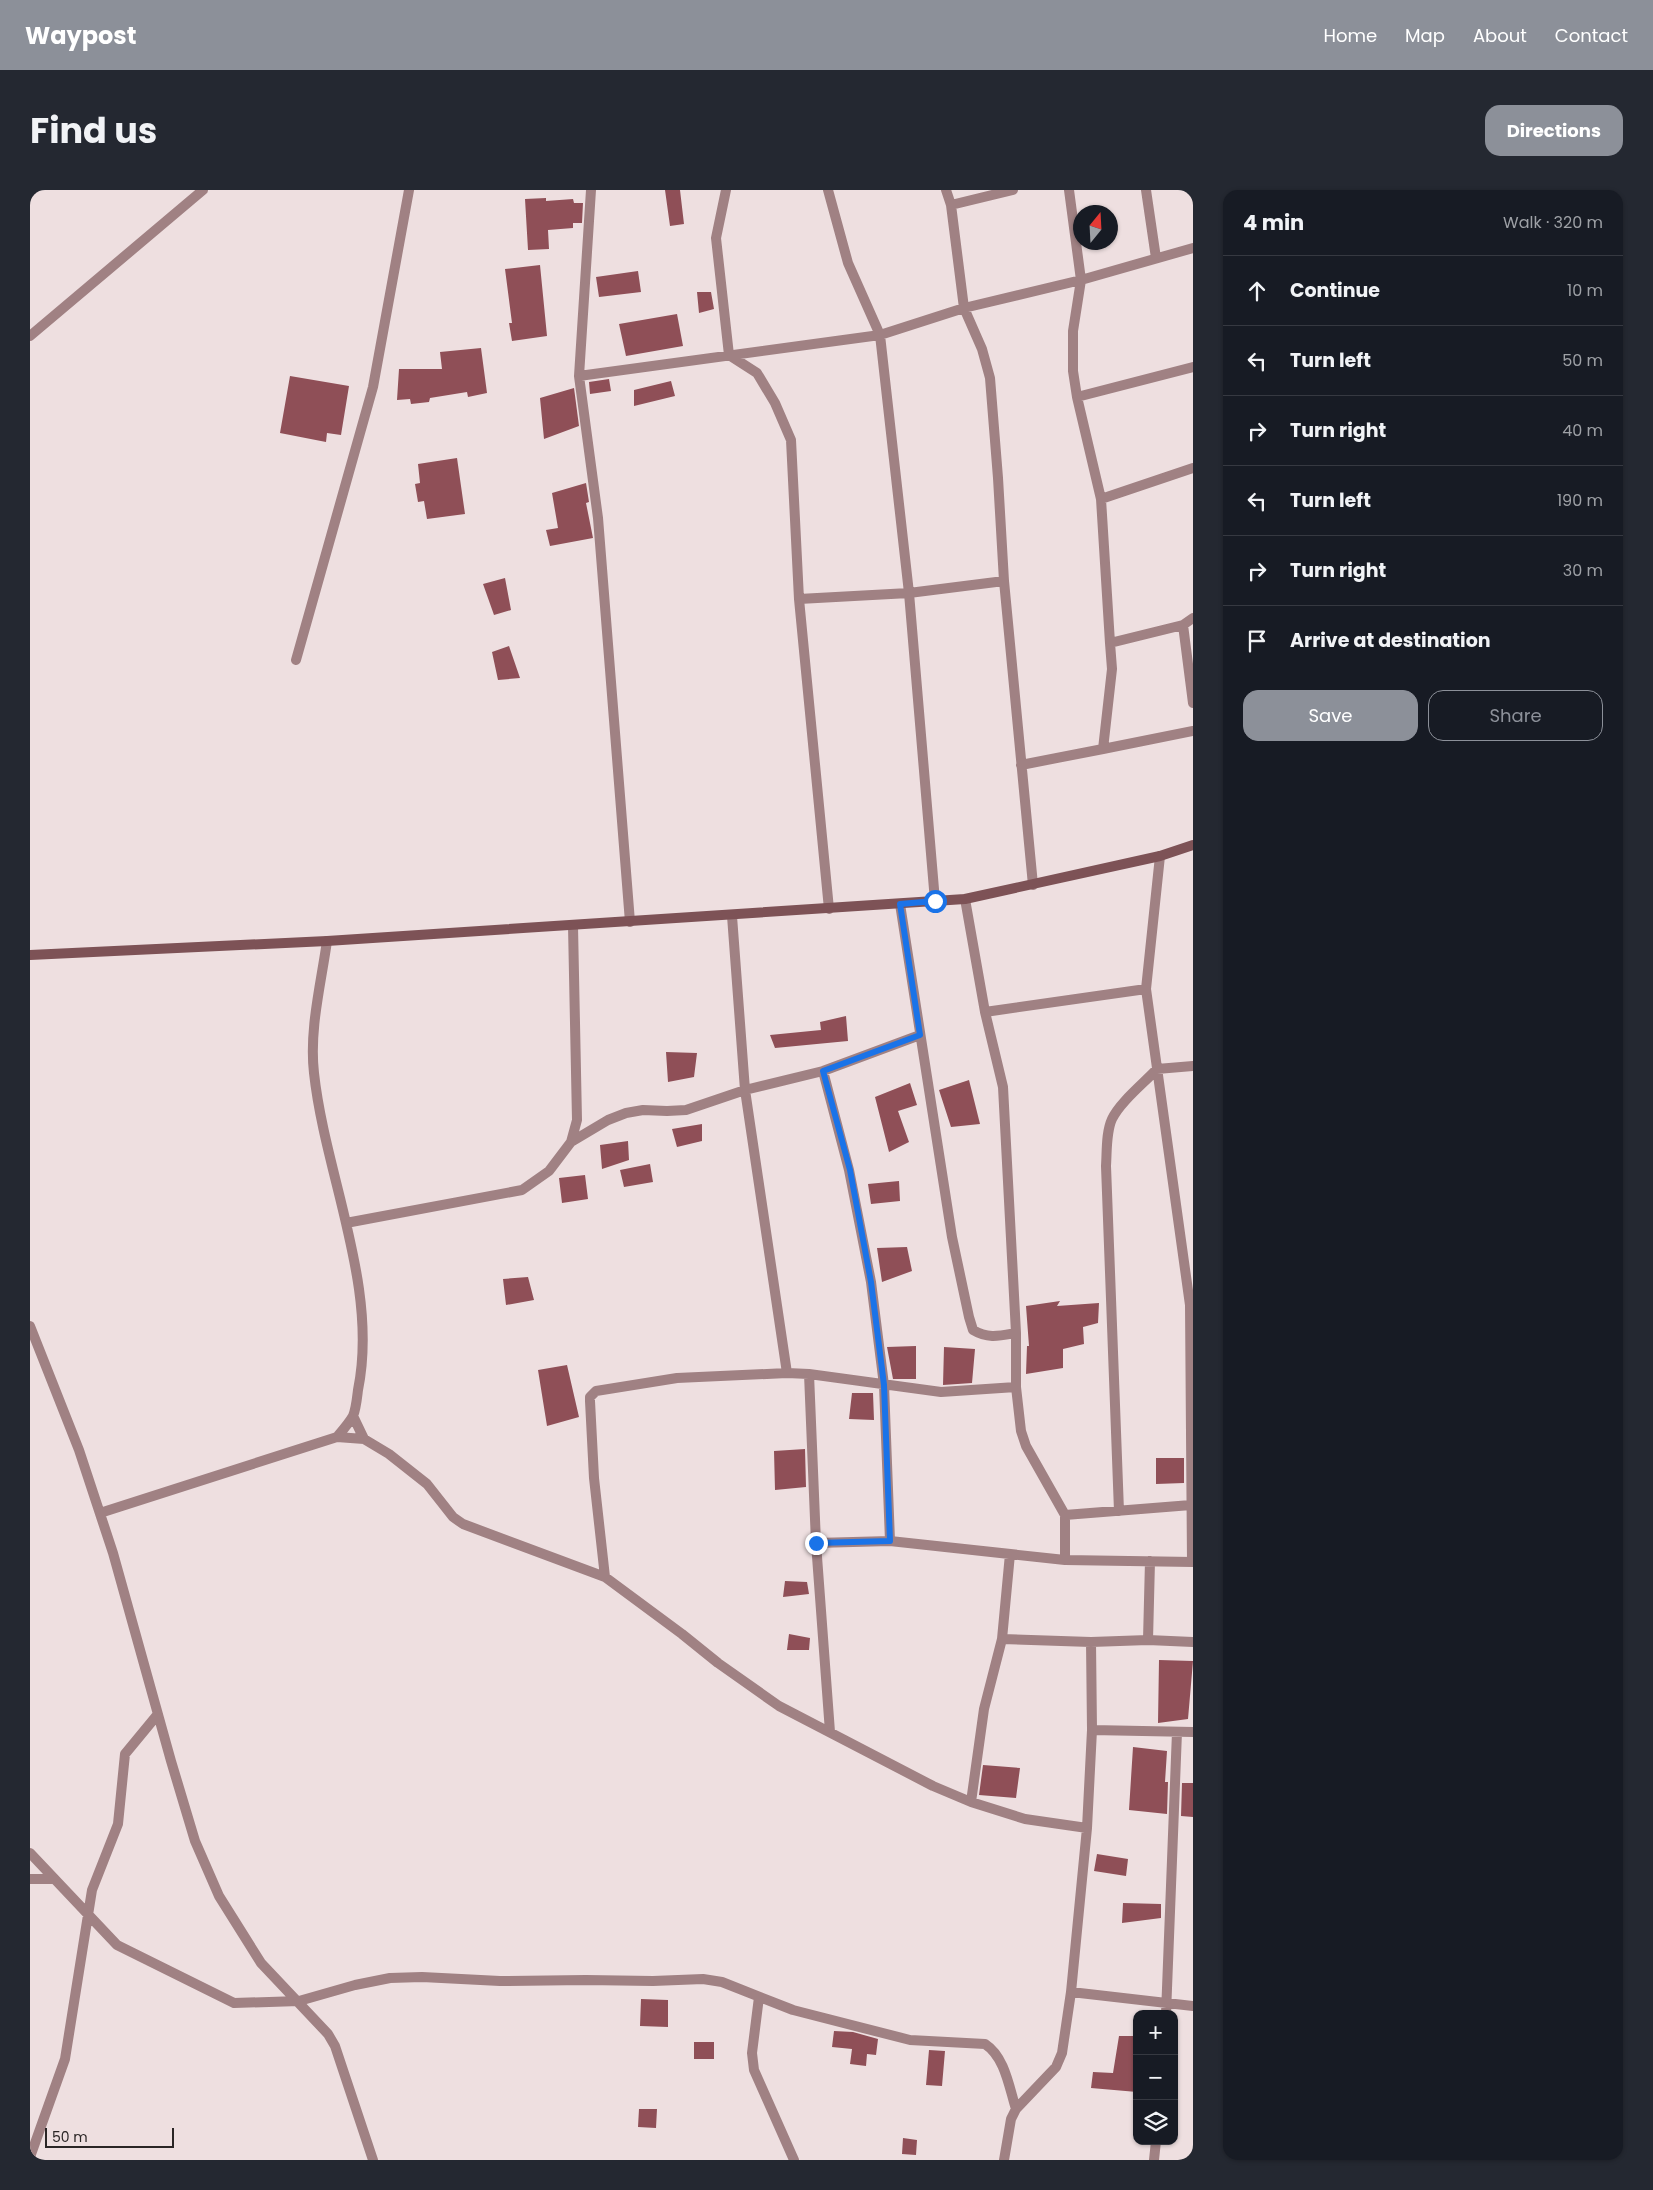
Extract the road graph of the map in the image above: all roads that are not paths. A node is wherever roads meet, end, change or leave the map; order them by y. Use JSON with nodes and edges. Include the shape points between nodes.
{"nodes":[{"id":1,"x":203,"y":190,"type":"edge"},
{"id":2,"x":409,"y":190,"type":"edge"},
{"id":3,"x":591,"y":190,"type":"edge"},
{"id":4,"x":726,"y":190,"type":"edge"},
{"id":5,"x":828,"y":190,"type":"edge"},
{"id":6,"x":946,"y":190,"type":"edge"},
{"id":7,"x":1013,"y":190,"type":"edge"},
{"id":8,"x":1069,"y":190,"type":"edge"},
{"id":9,"x":1146,"y":190,"type":"edge"},
{"id":10,"x":951,"y":205,"type":"junction"},
{"id":11,"x":1193,"y":248,"type":"edge"},
{"id":12,"x":1156,"y":258,"type":"junction"},
{"id":13,"x":1081,"y":280,"type":"junction"},
{"id":14,"x":964,"y":308,"type":"junction"},
{"id":15,"x":880,"y":335,"type":"junction"},
{"id":16,"x":30,"y":336,"type":"edge"},
{"id":17,"x":729,"y":355,"type":"junction"},
{"id":18,"x":1193,"y":367,"type":"edge"},
{"id":19,"x":579,"y":376,"type":"junction"},
{"id":20,"x":1077,"y":397,"type":"junction"},
{"id":21,"x":1193,"y":468,"type":"edge"},
{"id":22,"x":1101,"y":499,"type":"junction"},
{"id":23,"x":1004,"y":581,"type":"junction"},
{"id":24,"x":909,"y":593,"type":"junction"},
{"id":25,"x":799,"y":599,"type":"junction"},
{"id":26,"x":1193,"y":618,"type":"edge"},
{"id":27,"x":1183,"y":625,"type":"junction"},
{"id":28,"x":1110,"y":643,"type":"junction"},
{"id":29,"x":296,"y":660,"type":"dead end"},
{"id":30,"x":1193,"y":703,"type":"edge"},
{"id":31,"x":1193,"y":731,"type":"edge"},
{"id":32,"x":1103,"y":748,"type":"junction"},
{"id":33,"x":1021,"y":765,"type":"junction"},
{"id":34,"x":1193,"y":845,"type":"edge"},
{"id":35,"x":1160,"y":856,"type":"junction"},
{"id":36,"x":1033,"y":885,"type":"junction"},
{"id":37,"x":965,"y":899,"type":"junction"},
{"id":38,"x":935,"y":901,"type":"junction"},
{"id":39,"x":900,"y":904,"type":"junction"},
{"id":40,"x":829,"y":909,"type":"junction"},
{"id":41,"x":732,"y":916,"type":"junction"},
{"id":42,"x":630,"y":922,"type":"junction"},
{"id":43,"x":573,"y":926,"type":"junction"},
{"id":44,"x":327,"y":941,"type":"junction"},
{"id":45,"x":30,"y":955,"type":"edge"},
{"id":46,"x":1146,"y":989,"type":"junction"},
{"id":47,"x":985,"y":1012,"type":"junction"},
{"id":48,"x":920,"y":1035,"type":"junction"},
{"id":49,"x":1193,"y":1066,"type":"edge"},
{"id":50,"x":1157,"y":1069,"type":"junction"},
{"id":51,"x":823,"y":1071,"type":"junction"},
{"id":52,"x":745,"y":1090,"type":"junction"},
{"id":53,"x":571,"y":1142,"type":"junction"},
{"id":54,"x":346,"y":1223,"type":"junction"},
{"id":55,"x":30,"y":1326,"type":"edge"},
{"id":56,"x":1016,"y":1332,"type":"junction"},
{"id":57,"x":787,"y":1373,"type":"junction"},
{"id":58,"x":810,"y":1374,"type":"junction"},
{"id":59,"x":884,"y":1385,"type":"junction"},
{"id":60,"x":1016,"y":1387,"type":"junction"},
{"id":61,"x":353,"y":1416,"type":"junction"},
{"id":62,"x":337,"y":1437,"type":"junction"},
{"id":63,"x":364,"y":1439,"type":"junction"},
{"id":64,"x":1191,"y":1505,"type":"junction"},
{"id":65,"x":1119,"y":1510,"type":"junction"},
{"id":66,"x":100,"y":1514,"type":"junction"},
{"id":67,"x":1065,"y":1515,"type":"junction"},
{"id":68,"x":890,"y":1541,"type":"junction"},
{"id":69,"x":816,"y":1543,"type":"junction"},
{"id":70,"x":1010,"y":1554,"type":"junction"},
{"id":71,"x":1065,"y":1560,"type":"junction"},
{"id":72,"x":1150,"y":1561,"type":"junction"},
{"id":73,"x":1192,"y":1562,"type":"edge"},
{"id":74,"x":605,"y":1577,"type":"junction"},
{"id":75,"x":1002,"y":1639,"type":"junction"},
{"id":76,"x":1148,"y":1640,"type":"junction"},
{"id":77,"x":1091,"y":1642,"type":"junction"},
{"id":78,"x":1193,"y":1642,"type":"edge"},
{"id":79,"x":158,"y":1714,"type":"junction"},
{"id":80,"x":1092,"y":1730,"type":"junction"},
{"id":81,"x":830,"y":1732,"type":"junction"},
{"id":82,"x":1176,"y":1732,"type":"junction"},
{"id":83,"x":1193,"y":1732,"type":"edge"},
{"id":84,"x":971,"y":1802,"type":"junction"},
{"id":85,"x":1087,"y":1828,"type":"junction"},
{"id":86,"x":30,"y":1853,"type":"edge"},
{"id":87,"x":30,"y":1879,"type":"edge"},
{"id":88,"x":54,"y":1879,"type":"junction"},
{"id":89,"x":88,"y":1914,"type":"junction"},
{"id":90,"x":1071,"y":1992,"type":"junction"},
{"id":91,"x":759,"y":1997,"type":"junction"},
{"id":92,"x":299,"y":2001,"type":"junction"},
{"id":93,"x":1193,"y":2006,"type":"edge"},
{"id":94,"x":1166,"y":2009,"type":"edge"},
{"id":95,"x":1016,"y":2109,"type":"junction"},
{"id":96,"x":1156,"y":2145,"type":"edge"},
{"id":97,"x":30,"y":2158,"type":"edge"},
{"id":98,"x":373,"y":2160,"type":"edge"},
{"id":99,"x":794,"y":2160,"type":"edge"},
{"id":100,"x":1004,"y":2160,"type":"edge"},
{"id":101,"x":1154,"y":2160,"type":"edge"}],
"edges":[{"from":1,"to":16,"type":"street"},
{"from":2,"to":29,"type":"street","via":[[373,387]]},
{"from":3,"to":19,"type":"street"},
{"from":4,"to":17,"type":"street","via":[[716,238]]},
{"from":5,"to":15,"type":"street","via":[[848,263]]},
{"from":6,"to":10,"type":"street"},
{"from":7,"to":10,"type":"street"},
{"from":8,"to":13,"type":"street"},
{"from":9,"to":12,"type":"street"},
{"from":10,"to":14,"type":"street"},
{"from":11,"to":12,"type":"street"},
{"from":12,"to":13,"type":"street"},
{"from":13,"to":14,"type":"street"},
{"from":13,"to":20,"type":"street","via":[[1073,331]]},
{"from":14,"to":15,"type":"street"},
{"from":14,"to":23,"type":"street","via":[[982,349],[990,378]]},
{"from":15,"to":17,"type":"street"},
{"from":15,"to":24,"type":"street"},
{"from":17,"to":19,"type":"street"},
{"from":17,"to":25,"type":"street","via":[[757,373],[791,440]]},
{"from":18,"to":20,"type":"street"},
{"from":19,"to":42,"type":"street","via":[[598,518]]},
{"from":20,"to":22,"type":"street"},
{"from":21,"to":22,"type":"street"},
{"from":22,"to":28,"type":"street"},
{"from":23,"to":24,"type":"street"},
{"from":23,"to":33,"type":"street"},
{"from":24,"to":25,"type":"street"},
{"from":24,"to":38,"type":"street"},
{"from":25,"to":40,"type":"street"},
{"from":26,"to":27,"type":"street"},
{"from":27,"to":28,"type":"street"},
{"from":27,"to":30,"type":"street"},
{"from":28,"to":32,"type":"street","via":[[1112,668]]},
{"from":31,"to":32,"type":"street"},
{"from":32,"to":33,"type":"street"},
{"from":33,"to":36,"type":"street"},
{"from":34,"to":35,"type":"street"},
{"from":35,"to":36,"type":"street"},
{"from":35,"to":46,"type":"street"},
{"from":36,"to":37,"type":"street"},
{"from":37,"to":38,"type":"street"},
{"from":37,"to":47,"type":"street"},
{"from":38,"to":39,"type":"street"},
{"from":39,"to":40,"type":"street"},
{"from":39,"to":48,"type":"street"},
{"from":40,"to":41,"type":"street"},
{"from":41,"to":42,"type":"street"},
{"from":41,"to":52,"type":"street"},
{"from":42,"to":43,"type":"street"},
{"from":43,"to":44,"type":"street"},
{"from":43,"to":53,"type":"street","via":[[577,1120]]},
{"from":44,"to":45,"type":"street"},
{"from":44,"to":54,"type":"street","via":[[315,1030],[314,1072],[327,1146]]},
{"from":46,"to":47,"type":"street"},
{"from":46,"to":50,"type":"street"},
{"from":47,"to":56,"type":"street","via":[[1003,1087]]},
{"from":48,"to":51,"type":"street"},
{"from":48,"to":56,"type":"street","via":[[952,1236],[973,1330],[994,1337]]},
{"from":49,"to":50,"type":"street"},
{"from":50,"to":64,"type":"street","via":[[1190,1305]]},
{"from":50,"to":65,"type":"street","via":[[1112,1119],[1106,1166]]},
{"from":51,"to":52,"type":"street"},
{"from":51,"to":59,"type":"street","via":[[850,1170],[871,1282]]},
{"from":52,"to":53,"type":"street","via":[[686,1110],[626,1113]]},
{"from":52,"to":57,"type":"street"},
{"from":53,"to":54,"type":"street","via":[[549,1171],[522,1190]]},
{"from":54,"to":61,"type":"street","via":[[363,1335],[362,1370]]},
{"from":55,"to":66,"type":"street","via":[[79,1450]]},
{"from":56,"to":60,"type":"street"},
{"from":57,"to":58,"type":"street"},
{"from":57,"to":74,"type":"street","via":[[677,1378],[592,1393],[594,1478]]},
{"from":58,"to":59,"type":"street"},
{"from":58,"to":69,"type":"street"},
{"from":59,"to":60,"type":"street","via":[[941,1392]]},
{"from":59,"to":68,"type":"street"},
{"from":60,"to":67,"type":"street","via":[[1026,1446]]},
{"from":61,"to":62,"type":"street"},
{"from":61,"to":63,"type":"street"},
{"from":62,"to":63,"type":"street"},
{"from":62,"to":66,"type":"street"},
{"from":63,"to":74,"type":"street","via":[[411,1469],[463,1524]]},
{"from":64,"to":65,"type":"street"},
{"from":64,"to":73,"type":"street"},
{"from":65,"to":67,"type":"street"},
{"from":66,"to":79,"type":"street"},
{"from":67,"to":71,"type":"street"},
{"from":68,"to":69,"type":"street"},
{"from":68,"to":70,"type":"street"},
{"from":69,"to":81,"type":"street"},
{"from":70,"to":71,"type":"street"},
{"from":70,"to":75,"type":"street"},
{"from":71,"to":72,"type":"street"},
{"from":72,"to":73,"type":"street"},
{"from":72,"to":76,"type":"street"},
{"from":74,"to":81,"type":"street","via":[[780,1706]]},
{"from":75,"to":77,"type":"street"},
{"from":75,"to":84,"type":"street","via":[[984,1709]]},
{"from":76,"to":77,"type":"street"},
{"from":76,"to":78,"type":"street"},
{"from":77,"to":80,"type":"street"},
{"from":79,"to":89,"type":"street","via":[[125,1754],[118,1824],[92,1890]]},
{"from":79,"to":92,"type":"street","via":[[195,1841],[219,1896],[272,1978]]},
{"from":80,"to":82,"type":"street"},
{"from":80,"to":85,"type":"street"},
{"from":81,"to":84,"type":"street","via":[[933,1786]]},
{"from":82,"to":83,"type":"street"},
{"from":82,"to":94,"type":"street"},
{"from":84,"to":85,"type":"street","via":[[1025,1819]]},
{"from":85,"to":90,"type":"street"},
{"from":86,"to":88,"type":"street"},
{"from":87,"to":88,"type":"street"},
{"from":88,"to":89,"type":"street"},
{"from":89,"to":92,"type":"street","via":[[117,1945],[234,2003]]},
{"from":89,"to":97,"type":"street","via":[[65,2059]]},
{"from":90,"to":94,"type":"street"},
{"from":90,"to":95,"type":"street","via":[[1062,2053],[1056,2067]]},
{"from":91,"to":92,"type":"street","via":[[722,1982],[703,1979],[653,1982],[500,1981],[422,1977],[354,1984]]},
{"from":91,"to":95,"type":"street","via":[[793,2010],[910,2040],[985,2044],[1000,2060]]},
{"from":91,"to":99,"type":"street","via":[[752,2053],[754,2070]]},
{"from":92,"to":98,"type":"street","via":[[321,2024],[335,2046]]},
{"from":93,"to":94,"type":"street"},
{"from":95,"to":100,"type":"street","via":[[1011,2119]]},
{"from":96,"to":101,"type":"street"}]}
